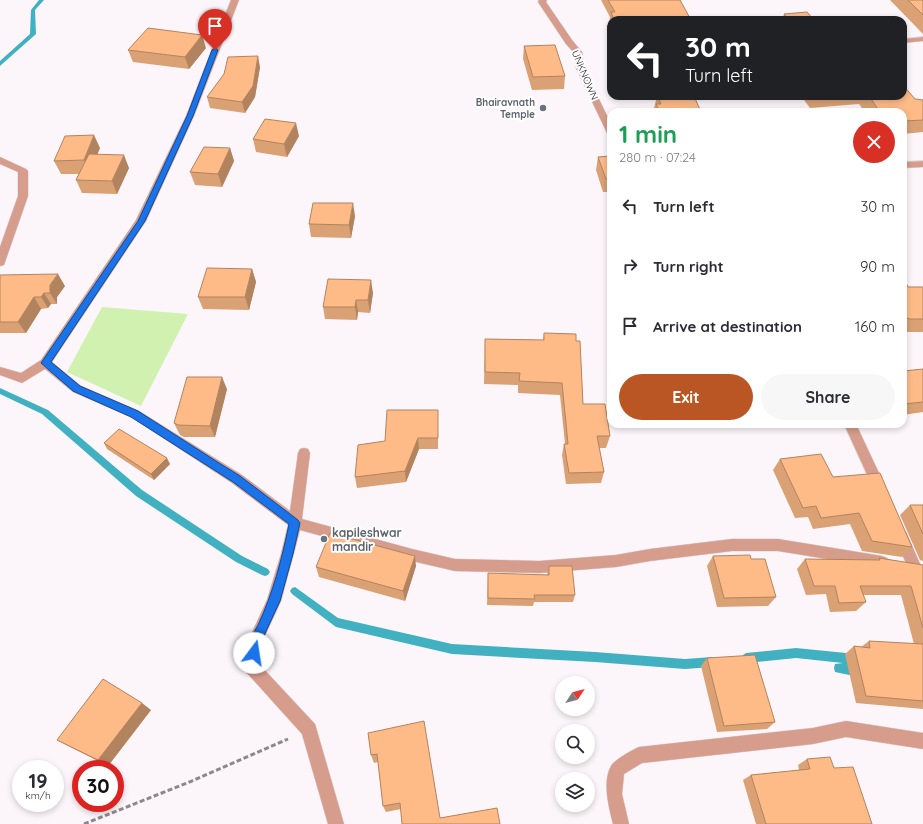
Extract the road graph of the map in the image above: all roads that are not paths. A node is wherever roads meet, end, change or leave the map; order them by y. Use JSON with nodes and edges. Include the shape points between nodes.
{"nodes":[{"id":1,"x":235,"y":0,"type":"edge"},
{"id":2,"x":543,"y":0,"type":"edge"},
{"id":3,"x":923,"y":39,"type":"edge"},
{"id":4,"x":907,"y":41,"type":"edge"},
{"id":5,"x":607,"y":125,"type":"edge"},
{"id":6,"x":0,"y":160,"type":"edge"},
{"id":7,"x":923,"y":164,"type":"edge"},
{"id":8,"x":907,"y":165,"type":"edge"},
{"id":9,"x":0,"y":262,"type":"edge"},
{"id":10,"x":46,"y":363,"type":"junction"},
{"id":11,"x":0,"y":371,"type":"edge"},
{"id":12,"x":852,"y":428,"type":"edge"},
{"id":13,"x":304,"y":453,"type":"dead end"},
{"id":14,"x":884,"y":497,"type":"edge"},
{"id":15,"x":295,"y":523,"type":"junction"},
{"id":16,"x":896,"y":525,"type":"edge"},
{"id":17,"x":918,"y":567,"type":"edge"},
{"id":18,"x":923,"y":741,"type":"edge"},
{"id":19,"x":336,"y":824,"type":"edge"},
{"id":20,"x":621,"y":824,"type":"edge"}],
"edges":[{"from":1,"to":10,"type":"street","via":[[190,116],[142,221]]},
{"from":2,"to":5,"type":"street","name":"UNKNOWN","via":[[578,52],[580,68]]},
{"from":3,"to":4,"type":"street"},
{"from":6,"to":9,"type":"street","via":[[23,171],[23,196]]},
{"from":7,"to":8,"type":"street"},
{"from":10,"to":11,"type":"street","via":[[22,378]]},
{"from":10,"to":15,"type":"street","via":[[77,389],[135,414],[221,469]]},
{"from":12,"to":14,"type":"street"},
{"from":13,"to":15,"type":"street"},
{"from":15,"to":17,"type":"street","via":[[455,565],[539,567],[616,561],[732,545],[778,545]]},
{"from":15,"to":19,"type":"street","via":[[274,601],[256,639],[252,668],[309,730]]},
{"from":16,"to":17,"type":"street"},
{"from":18,"to":20,"type":"street","via":[[846,729],[813,736],[638,755],[617,770],[614,794]]}]}
